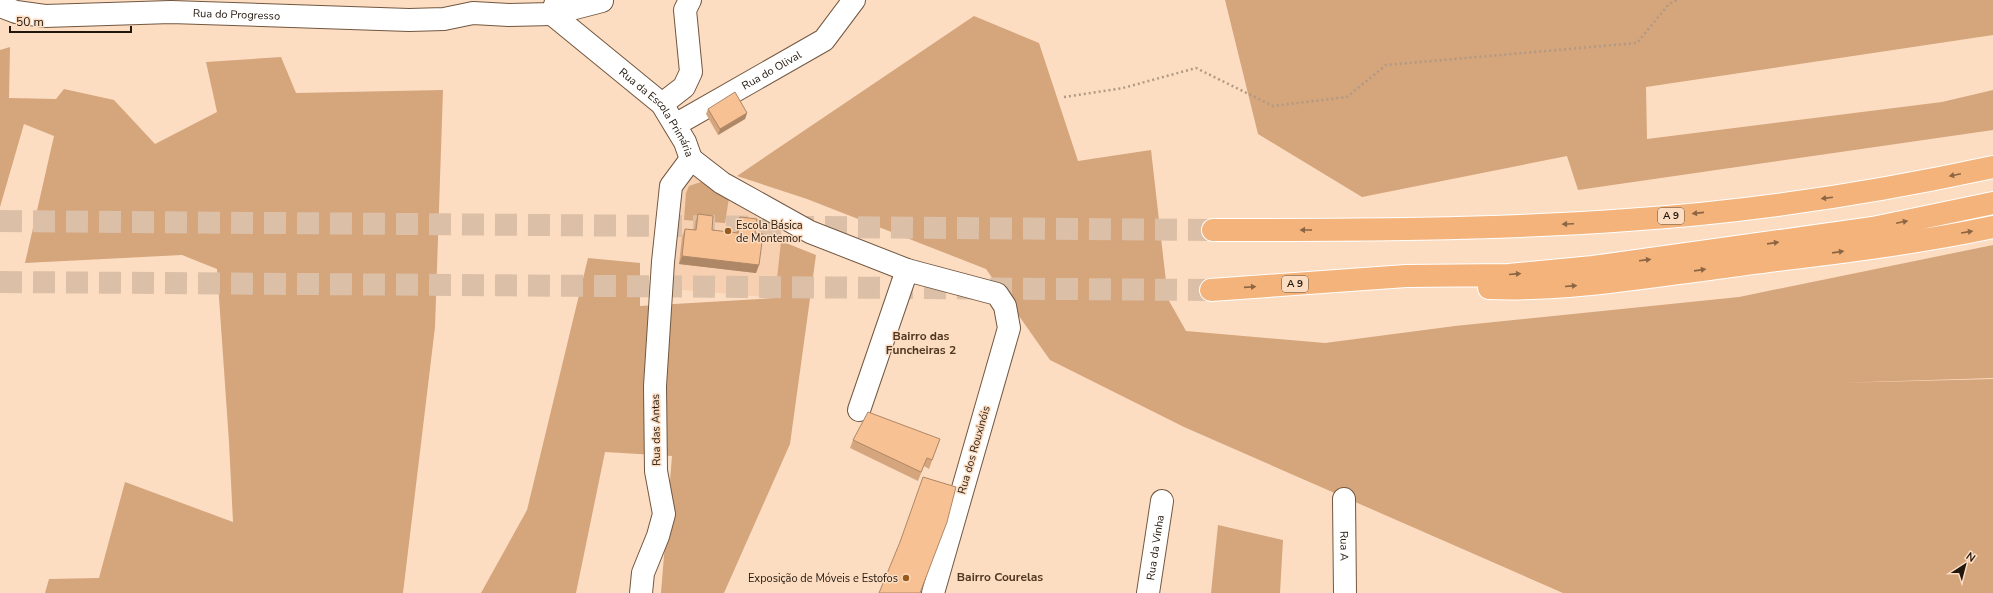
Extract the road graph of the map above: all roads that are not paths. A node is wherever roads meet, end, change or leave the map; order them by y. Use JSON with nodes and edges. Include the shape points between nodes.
{"nodes":[{"id":1,"x":451,"y":0,"type":"edge"},
{"id":2,"x":690,"y":0,"type":"edge"},
{"id":3,"x":854,"y":0,"type":"edge"},
{"id":4,"x":602,"y":1,"type":"dead end"},
{"id":5,"x":548,"y":5,"type":"edge"},
{"id":6,"x":0,"y":6,"type":"edge"},
{"id":7,"x":475,"y":6,"type":"edge"},
{"id":8,"x":245,"y":7,"type":"edge"},
{"id":9,"x":662,"y":104,"type":"junction"},
{"id":10,"x":676,"y":125,"type":"junction"},
{"id":11,"x":691,"y":159,"type":"junction"},
{"id":12,"x":1993,"y":166,"type":"edge"},
{"id":13,"x":1993,"y":203,"type":"edge"},
{"id":14,"x":1993,"y":228,"type":"edge"},
{"id":15,"x":1213,"y":230,"type":"tunnel mouth"},
{"id":16,"x":663,"y":262,"type":"joint"},
{"id":17,"x":908,"y":270,"type":"junction"},
{"id":18,"x":1378,"y":279,"type":"junction"},
{"id":19,"x":1211,"y":290,"type":"tunnel mouth"},
{"id":20,"x":859,"y":410,"type":"dead end"},
{"id":21,"x":1344,"y":499,"type":"dead end"},
{"id":22,"x":1162,"y":501,"type":"dead end"},
{"id":23,"x":641,"y":593,"type":"edge"},
{"id":24,"x":933,"y":593,"type":"edge"},
{"id":25,"x":1148,"y":593,"type":"edge"},
{"id":26,"x":1345,"y":593,"type":"edge"}],
"edges":[{"from":1,"to":7,"type":"street"},
{"from":2,"to":9,"type":"street","via":[[685,10],[691,72],[684,87]]},
{"from":3,"to":10,"type":"street","name":"Rua do Olival","via":[[824,40]]},
{"from":4,"to":5,"type":"street"},
{"from":5,"to":7,"type":"street","via":[[509,15]]},
{"from":5,"to":9,"type":"street","name":"Rua da Escola Primária"},
{"from":6,"to":8,"type":"street","name":"Rua do Progresso","via":[[16,12],[45,16]]},
{"from":7,"to":8,"type":"street","name":"Rua do Progresso","via":[[444,19],[409,20],[263,16]]},
{"from":9,"to":10,"type":"street","name":"Rua da Escola Primária"},
{"from":10,"to":11,"type":"street","name":"Rua da Escola Primária"},
{"from":11,"to":16,"type":"street","name":"Rua da Escola Primária","via":[[671,186]]},
{"from":11,"to":17,"type":"street","via":[[722,183],[810,232]]},
{"from":12,"to":15,"type":"highway","number":"A 9","one_way":true,"via":[[1846,196],[1628,220],[1443,229]]},
{"from":18,"to":13,"type":"highway","number":"A 9","one_way":true,"via":[[1406,276],[1510,275],[1593,267],[1865,229]]},
{"from":18,"to":14,"type":"highway","one_way":true,"via":[[1448,287],[1529,290],[1590,285]]},
{"from":16,"to":23,"type":"street","name":"Rua das Antas","via":[[655,394],[656,471],[664,514],[643,573]]},
{"from":17,"to":20,"type":"street"},
{"from":17,"to":24,"type":"street","name":"Rua dos Rouxinóis","via":[[997,294],[1005,306],[1009,328]]},
{"from":19,"to":18,"type":"highway","number":"A 9","one_way":true},
{"from":21,"to":26,"type":"street","name":"Rua A"},
{"from":22,"to":25,"type":"street","name":"Rua da Vinha"}]}
